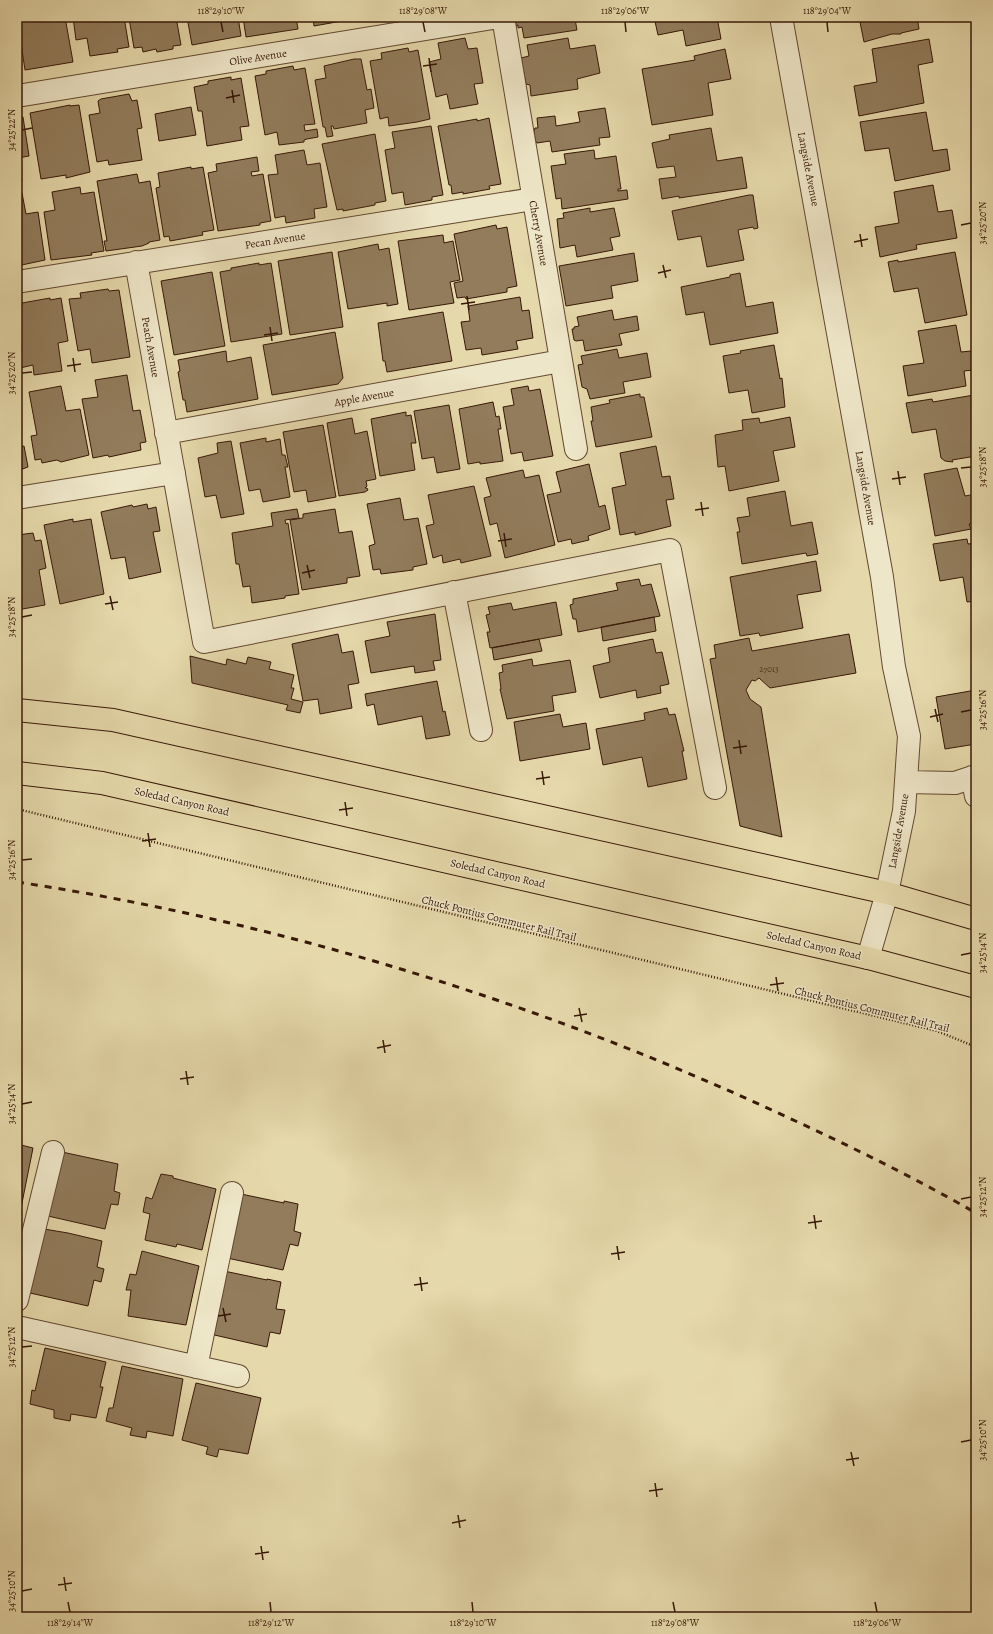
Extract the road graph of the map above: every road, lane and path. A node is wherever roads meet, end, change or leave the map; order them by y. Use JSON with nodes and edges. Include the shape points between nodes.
{"nodes":[{"id":1,"x":499,"y":17,"type":"edge"},
{"id":2,"x":503,"y":17,"type":"edge"},
{"id":3,"x":781,"y":17,"type":"edge"},
{"id":4,"x":17,"y":96,"type":"edge"},
{"id":5,"x":533,"y":199,"type":"junction"},
{"id":6,"x":136,"y":262,"type":"junction"},
{"id":7,"x":17,"y":282,"type":"edge"},
{"id":8,"x":561,"y":361,"type":"junction"},
{"id":9,"x":166,"y":433,"type":"junction"},
{"id":10,"x":576,"y":449,"type":"dead end"},
{"id":11,"x":174,"y":473,"type":"junction"},
{"id":12,"x":17,"y":498,"type":"edge"},
{"id":13,"x":454,"y":592,"type":"junction"},
{"id":14,"x":17,"y":710,"type":"edge"},
{"id":15,"x":481,"y":730,"type":"dead end"},
{"id":16,"x":17,"y":773,"type":"edge"},
{"id":17,"x":906,"y":782,"type":"junction"},
{"id":18,"x":975,"y":783,"type":"edge"},
{"id":19,"x":715,"y":788,"type":"dead end"},
{"id":20,"x":17,"y":809,"type":"edge"},
{"id":21,"x":887,"y":893,"type":"junction"},
{"id":22,"x":976,"y":919,"type":"edge"},
{"id":23,"x":868,"y":958,"type":"junction"},
{"id":24,"x":976,"y":987,"type":"edge"},
{"id":25,"x":976,"y":1047,"type":"edge"},
{"id":26,"x":53,"y":1152,"type":"dead end"},
{"id":27,"x":232,"y":1193,"type":"dead end"},
{"id":28,"x":17,"y":1300,"type":"edge"},
{"id":29,"x":17,"y":1327,"type":"edge"},
{"id":30,"x":196,"y":1367,"type":"junction"},
{"id":31,"x":238,"y":1376,"type":"dead end"}],
"edges":[{"from":1,"to":4,"type":"street","name":"Olive Avenue"},
{"from":2,"to":5,"type":"street","name":"Cherry Avenue"},
{"from":3,"to":17,"type":"street","name":"Langside Avenue","via":[[882,577],[894,666],[909,736]]},
{"from":5,"to":6,"type":"street","name":"Pecan Avenue"},
{"from":5,"to":8,"type":"street","name":"Cherry Avenue"},
{"from":6,"to":7,"type":"street","name":"Pecan Avenue"},
{"from":6,"to":9,"type":"street","name":"Peach Avenue"},
{"from":8,"to":9,"type":"street","name":"Apple Avenue"},
{"from":8,"to":10,"type":"street","name":"Cherry Avenue"},
{"from":9,"to":11,"type":"street","name":"Peach Avenue"},
{"from":11,"to":12,"type":"street"},
{"from":11,"to":13,"type":"street","name":"Peach Avenue","via":[[204,642]]},
{"from":13,"to":15,"type":"street"},
{"from":13,"to":19,"type":"street","via":[[670,550]]},
{"from":14,"to":21,"type":"main road","via":[[113,720]]},
{"from":16,"to":23,"type":"main road","name":"Soledad Canyon Road","via":[[102,783]]},
{"from":17,"to":18,"type":"street"},
{"from":17,"to":21,"type":"street","name":"Langside Avenue","via":[[904,811]]},
{"from":20,"to":25,"type":"path","name":"Chuck Pontius Commuter Rail Trail","via":[[937,1032]]},
{"from":21,"to":22,"type":"main road"},
{"from":21,"to":23,"type":"street","name":"Langside Avenue"},
{"from":23,"to":24,"type":"main road","name":"Soledad Canyon Road"},
{"from":26,"to":28,"type":"street"},
{"from":27,"to":30,"type":"street"},
{"from":29,"to":30,"type":"street"},
{"from":30,"to":31,"type":"street"}]}
